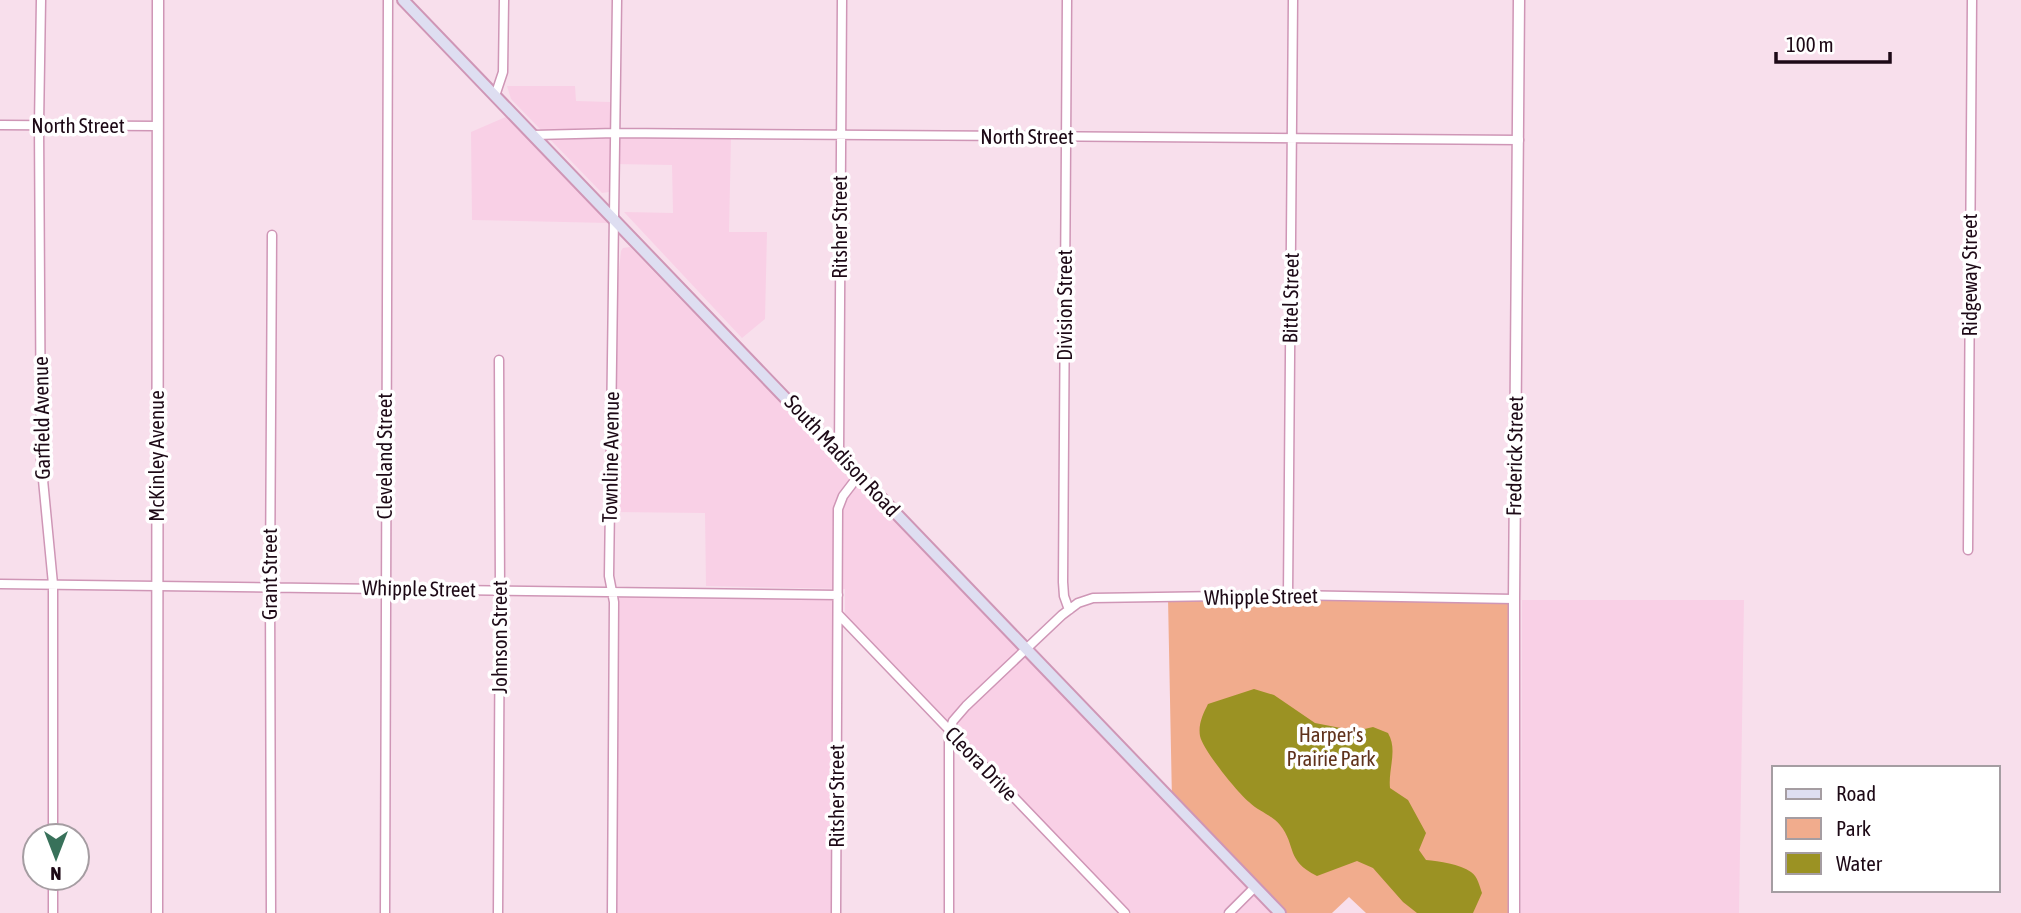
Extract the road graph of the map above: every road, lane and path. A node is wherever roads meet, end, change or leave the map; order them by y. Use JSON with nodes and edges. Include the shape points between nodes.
{"nodes":[{"id":1,"x":41,"y":0,"type":"edge"},
{"id":2,"x":158,"y":0,"type":"edge"},
{"id":3,"x":388,"y":0,"type":"edge"},
{"id":4,"x":402,"y":0,"type":"edge"},
{"id":5,"x":504,"y":0,"type":"edge"},
{"id":6,"x":617,"y":0,"type":"edge"},
{"id":7,"x":842,"y":0,"type":"edge"},
{"id":8,"x":1067,"y":0,"type":"edge"},
{"id":9,"x":1293,"y":0,"type":"edge"},
{"id":10,"x":1519,"y":0,"type":"edge"},
{"id":11,"x":1972,"y":0,"type":"edge"},
{"id":12,"x":495,"y":96,"type":"junction"},
{"id":13,"x":0,"y":125,"type":"edge"},
{"id":14,"x":39,"y":125,"type":"junction"},
{"id":15,"x":157,"y":126,"type":"junction"},
{"id":16,"x":616,"y":133,"type":"junction"},
{"id":17,"x":534,"y":135,"type":"junction"},
{"id":18,"x":840,"y":135,"type":"junction"},
{"id":19,"x":1066,"y":137,"type":"junction"},
{"id":20,"x":1292,"y":138,"type":"junction"},
{"id":21,"x":1519,"y":140,"type":"junction"},
{"id":22,"x":615,"y":219,"type":"junction"},
{"id":23,"x":272,"y":235,"type":"dead end"},
{"id":24,"x":499,"y":360,"type":"dead end"},
{"id":25,"x":839,"y":454,"type":"junction"},
{"id":26,"x":859,"y":475,"type":"junction"},
{"id":27,"x":1968,"y":550,"type":"dead end"},
{"id":28,"x":0,"y":584,"type":"edge"},
{"id":29,"x":53,"y":584,"type":"junction"},
{"id":30,"x":157,"y":585,"type":"junction"},
{"id":31,"x":270,"y":586,"type":"junction"},
{"id":32,"x":385,"y":589,"type":"junction"},
{"id":33,"x":500,"y":590,"type":"junction"},
{"id":34,"x":612,"y":591,"type":"junction"},
{"id":35,"x":838,"y":595,"type":"junction"},
{"id":36,"x":1288,"y":595,"type":"junction"},
{"id":37,"x":1514,"y":598,"type":"junction"},
{"id":38,"x":1069,"y":610,"type":"junction"},
{"id":39,"x":838,"y":614,"type":"junction"},
{"id":40,"x":1027,"y":650,"type":"junction"},
{"id":41,"x":950,"y":732,"type":"junction"},
{"id":42,"x":53,"y":822,"type":"edge"},
{"id":43,"x":1255,"y":887,"type":"junction"},
{"id":44,"x":53,"y":892,"type":"edge"},
{"id":45,"x":53,"y":913,"type":"edge"},
{"id":46,"x":158,"y":913,"type":"edge"},
{"id":47,"x":271,"y":913,"type":"edge"},
{"id":48,"x":385,"y":913,"type":"edge"},
{"id":49,"x":498,"y":913,"type":"edge"},
{"id":50,"x":611,"y":913,"type":"edge"},
{"id":51,"x":836,"y":913,"type":"edge"},
{"id":52,"x":948,"y":913,"type":"edge"},
{"id":53,"x":1125,"y":913,"type":"edge"},
{"id":54,"x":1229,"y":913,"type":"edge"},
{"id":55,"x":1280,"y":913,"type":"edge"},
{"id":56,"x":1514,"y":913,"type":"edge"}],
"edges":[{"from":1,"to":14,"type":"street","name":"Garfield Avenue"},
{"from":2,"to":15,"type":"street","name":"McKinley Avenue"},
{"from":3,"to":32,"type":"street","name":"Cleveland Street"},
{"from":4,"to":12,"type":"main road","name":"South Madison Road"},
{"from":5,"to":12,"type":"street","via":[[503,72]]},
{"from":6,"to":16,"type":"street","name":"Townline Avenue"},
{"from":7,"to":18,"type":"street","name":"Ritsher Street"},
{"from":8,"to":19,"type":"street","name":"Division Street"},
{"from":9,"to":20,"type":"street","name":"Bittel Street"},
{"from":10,"to":21,"type":"street","name":"Frederick Street"},
{"from":11,"to":27,"type":"street","name":"Ridgeway Street"},
{"from":12,"to":17,"type":"main road","name":"South Madison Road"},
{"from":13,"to":14,"type":"street","name":"North Street"},
{"from":14,"to":15,"type":"street","name":"North Street"},
{"from":14,"to":29,"type":"street","name":"Garfield Avenue","via":[[41,459]]},
{"from":15,"to":30,"type":"street","name":"McKinley Avenue"},
{"from":16,"to":17,"type":"street","name":"North Street"},
{"from":16,"to":18,"type":"street","name":"North Street"},
{"from":16,"to":22,"type":"street","name":"Townline Avenue"},
{"from":17,"to":22,"type":"main road","name":"South Madison Road"},
{"from":18,"to":19,"type":"street","name":"North Street"},
{"from":18,"to":25,"type":"street","name":"Ritsher Street"},
{"from":19,"to":20,"type":"street","name":"North Street"},
{"from":19,"to":38,"type":"street","name":"Division Street","via":[[1063,582]]},
{"from":20,"to":21,"type":"street","name":"North Street"},
{"from":20,"to":36,"type":"street","name":"Bittel Street"},
{"from":21,"to":37,"type":"street","name":"Frederick Street"},
{"from":22,"to":25,"type":"main road","name":"South Madison Road"},
{"from":22,"to":34,"type":"street","name":"Townline Avenue"},
{"from":23,"to":31,"type":"street","name":"Grant Street"},
{"from":24,"to":33,"type":"street","name":"Johnson Street"},
{"from":25,"to":26,"type":"main road","name":"South Madison Road"},
{"from":26,"to":35,"type":"street","name":"Ritsher Street","via":[[838,509]]},
{"from":26,"to":40,"type":"main road","name":"South Madison Road"},
{"from":28,"to":29,"type":"street","name":"Whipple Street"},
{"from":29,"to":30,"type":"street","name":"Whipple Street"},
{"from":29,"to":42,"type":"street","name":"Garfield Avenue"},
{"from":30,"to":31,"type":"street","name":"Whipple Street"},
{"from":30,"to":46,"type":"street","name":"McKinley Avenue"},
{"from":31,"to":32,"type":"street","name":"Whipple Street"},
{"from":31,"to":47,"type":"street","name":"Grant Street"},
{"from":32,"to":33,"type":"street","name":"Whipple Street"},
{"from":32,"to":48,"type":"street","name":"Cleveland Street"},
{"from":33,"to":34,"type":"street","name":"Whipple Street"},
{"from":33,"to":49,"type":"street","name":"Johnson Street"},
{"from":34,"to":35,"type":"street","name":"Whipple Street"},
{"from":34,"to":50,"type":"street","name":"Townline Avenue"},
{"from":35,"to":39,"type":"street","name":"Ritsher Street"},
{"from":36,"to":37,"type":"street","name":"Whipple Street"},
{"from":36,"to":38,"type":"street","name":"Whipple Street","via":[[1093,598]]},
{"from":37,"to":56,"type":"street","name":"Frederick Street"},
{"from":38,"to":40,"type":"street","name":"Whipple Street"},
{"from":39,"to":41,"type":"street","name":"Cleora Drive"},
{"from":39,"to":51,"type":"street","name":"Ritsher Street"},
{"from":40,"to":41,"type":"street","name":"Whipple Street","via":[[958,714]]},
{"from":40,"to":43,"type":"main road","name":"South Madison Road"},
{"from":41,"to":52,"type":"street"},
{"from":41,"to":53,"type":"street","name":"Cleora Drive"},
{"from":43,"to":54,"type":"street"},
{"from":43,"to":55,"type":"main road","name":"South Madison Road"},
{"from":44,"to":45,"type":"street"}]}
